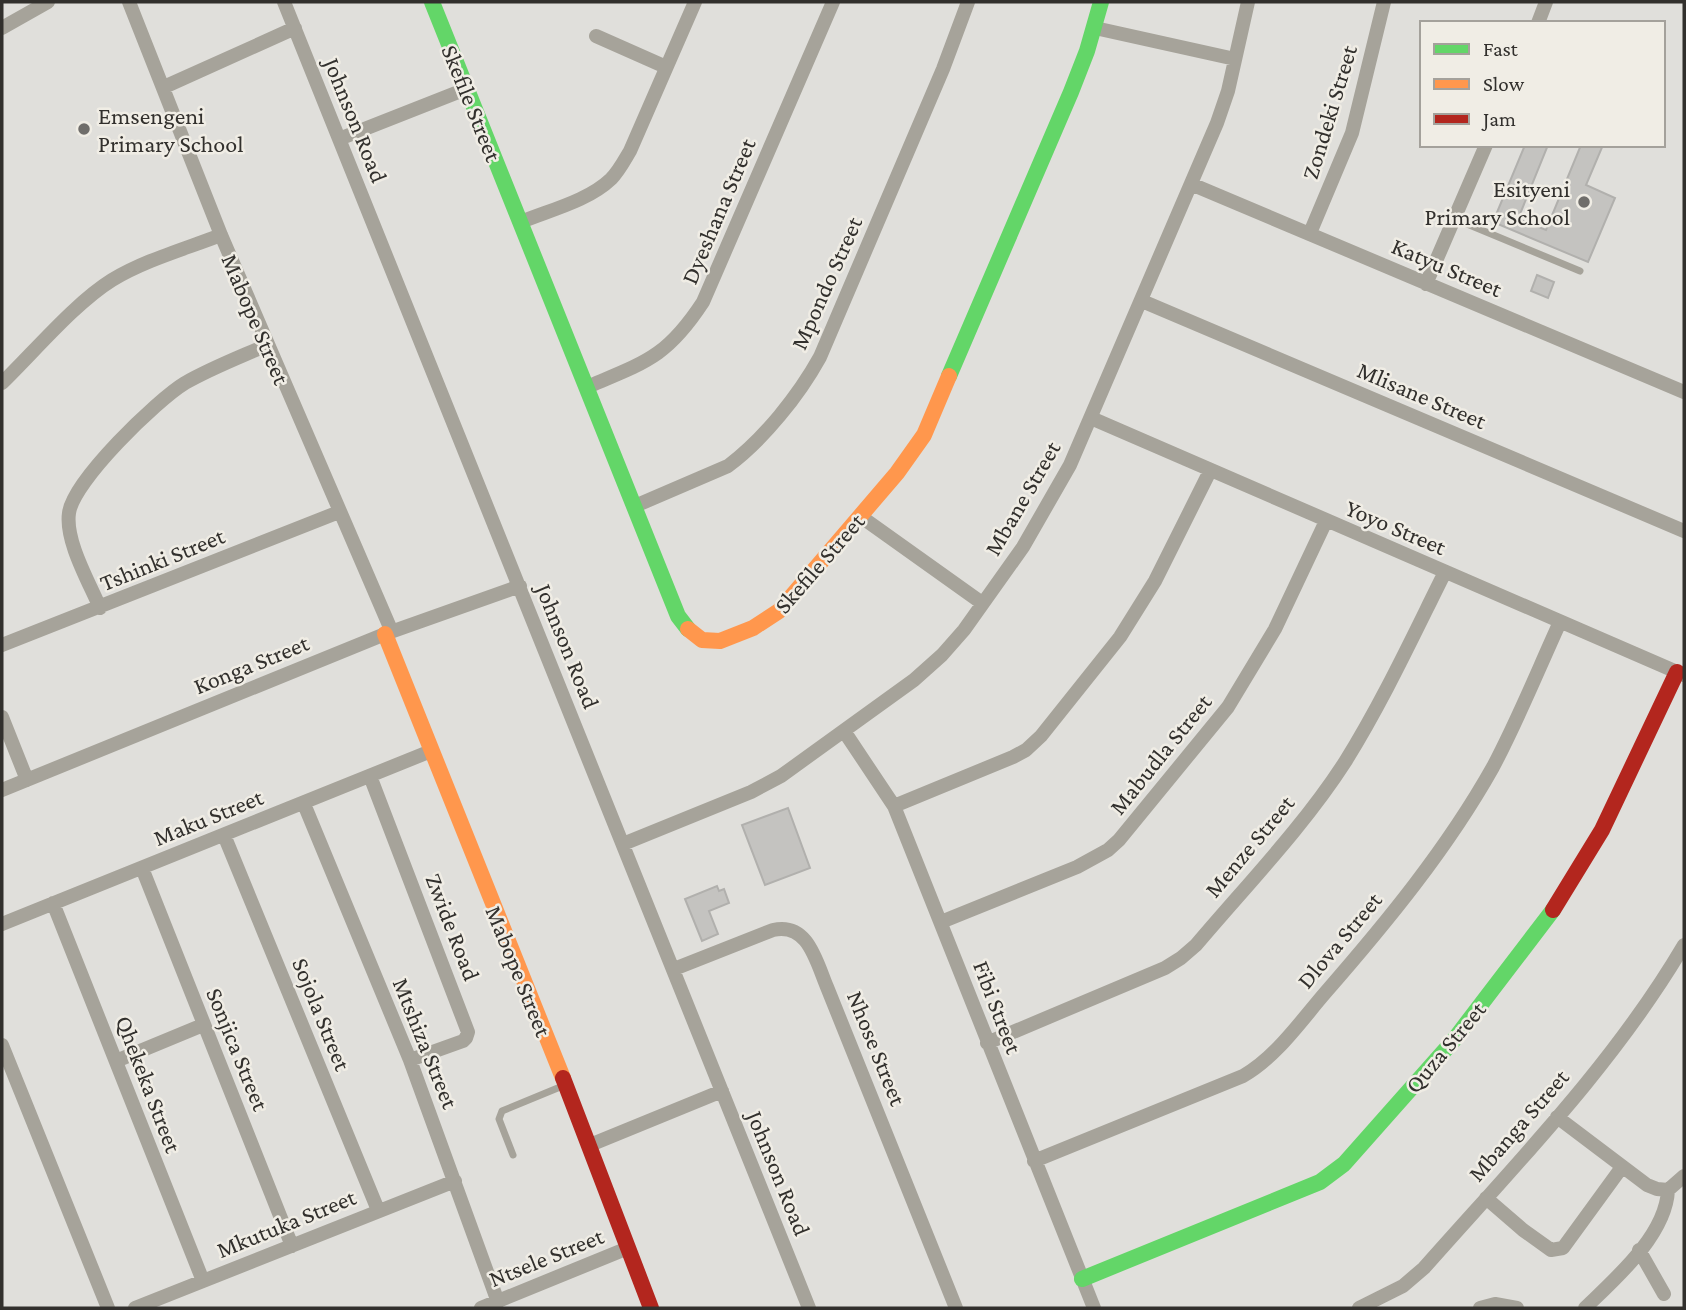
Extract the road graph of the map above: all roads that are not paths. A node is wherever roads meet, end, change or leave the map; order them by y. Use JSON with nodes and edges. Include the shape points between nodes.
{"nodes":[{"id":1,"x":48,"y":2,"type":"edge"},
{"id":2,"x":129,"y":2,"type":"edge"},
{"id":3,"x":284,"y":2,"type":"edge"},
{"id":4,"x":432,"y":2,"type":"edge"},
{"id":5,"x":695,"y":2,"type":"edge"},
{"id":6,"x":832,"y":2,"type":"edge"},
{"id":7,"x":968,"y":2,"type":"edge"},
{"id":8,"x":1101,"y":2,"type":"edge"},
{"id":9,"x":1248,"y":2,"type":"edge"},
{"id":10,"x":1384,"y":2,"type":"edge"},
{"id":11,"x":1546,"y":2,"type":"edge"},
{"id":12,"x":1539,"y":21,"type":"edge"},
{"id":13,"x":2,"y":28,"type":"edge"},
{"id":14,"x":295,"y":28,"type":"junction"},
{"id":15,"x":1094,"y":29,"type":"junction"},
{"id":16,"x":596,"y":36,"type":"dead end"},
{"id":17,"x":1235,"y":59,"type":"junction"},
{"id":18,"x":666,"y":67,"type":"junction"},
{"id":19,"x":164,"y":87,"type":"junction"},
{"id":20,"x":466,"y":89,"type":"junction"},
{"id":21,"x":339,"y":139,"type":"junction"},
{"id":22,"x":1485,"y":147,"type":"edge"},
{"id":23,"x":1191,"y":184,"type":"junction"},
{"id":24,"x":1455,"y":219,"type":"junction"},
{"id":25,"x":521,"y":222,"type":"junction"},
{"id":26,"x":1310,"y":233,"type":"junction"},
{"id":27,"x":221,"y":235,"type":"junction"},
{"id":28,"x":1580,"y":271,"type":"dead end"},
{"id":29,"x":1426,"y":284,"type":"junction"},
{"id":30,"x":1142,"y":301,"type":"junction"},
{"id":31,"x":267,"y":345,"type":"junction"},
{"id":32,"x":2,"y":383,"type":"edge"},
{"id":33,"x":587,"y":387,"type":"junction"},
{"id":34,"x":1684,"y":393,"type":"edge"},
{"id":35,"x":1091,"y":418,"type":"junction"},
{"id":36,"x":1210,"y":471,"type":"junction"},
{"id":37,"x":635,"y":506,"type":"junction"},
{"id":38,"x":339,"y":512,"type":"junction"},
{"id":39,"x":860,"y":516,"type":"junction"},
{"id":40,"x":1326,"y":521,"type":"junction"},
{"id":41,"x":1684,"y":531,"type":"edge"},
{"id":42,"x":1445,"y":572,"type":"junction"},
{"id":43,"x":520,"y":586,"type":"junction"},
{"id":44,"x":982,"y":603,"type":"junction"},
{"id":45,"x":100,"y":608,"type":"junction"},
{"id":46,"x":1560,"y":622,"type":"junction"},
{"id":47,"x":388,"y":633,"type":"junction"},
{"id":48,"x":2,"y":645,"type":"edge"},
{"id":49,"x":1680,"y":674,"type":"edge"},
{"id":50,"x":2,"y":716,"type":"edge"},
{"id":51,"x":844,"y":731,"type":"junction"},
{"id":52,"x":431,"y":751,"type":"junction"},
{"id":53,"x":370,"y":776,"type":"junction"},
{"id":54,"x":27,"y":780,"type":"junction"},
{"id":55,"x":2,"y":790,"type":"edge"},
{"id":56,"x":304,"y":804,"type":"junction"},
{"id":57,"x":894,"y":806,"type":"junction"},
{"id":58,"x":225,"y":835,"type":"junction"},
{"id":59,"x":623,"y":844,"type":"junction"},
{"id":60,"x":142,"y":868,"type":"junction"},
{"id":61,"x":53,"y":903,"type":"junction"},
{"id":62,"x":941,"y":922,"type":"junction"},
{"id":63,"x":2,"y":924,"type":"edge"},
{"id":64,"x":1684,"y":945,"type":"edge"},
{"id":65,"x":674,"y":969,"type":"junction"},
{"id":66,"x":203,"y":1026,"type":"junction"},
{"id":67,"x":988,"y":1043,"type":"junction"},
{"id":68,"x":2,"y":1045,"type":"edge"},
{"id":69,"x":410,"y":1060,"type":"junction"},
{"id":70,"x":116,"y":1061,"type":"junction"},
{"id":71,"x":6,"y":1071,"type":"edge"},
{"id":72,"x":565,"y":1085,"type":"junction"},
{"id":73,"x":722,"y":1091,"type":"junction"},
{"id":74,"x":1556,"y":1117,"type":"junction"},
{"id":75,"x":590,"y":1146,"type":"junction"},
{"id":76,"x":513,"y":1155,"type":"dead end"},
{"id":77,"x":1034,"y":1161,"type":"junction"},
{"id":78,"x":1622,"y":1167,"type":"junction"},
{"id":79,"x":1684,"y":1176,"type":"edge"},
{"id":80,"x":455,"y":1181,"type":"junction"},
{"id":81,"x":1668,"y":1189,"type":"junction"},
{"id":82,"x":1486,"y":1198,"type":"junction"},
{"id":83,"x":378,"y":1210,"type":"junction"},
{"id":84,"x":292,"y":1246,"type":"junction"},
{"id":85,"x":628,"y":1248,"type":"junction"},
{"id":86,"x":1639,"y":1250,"type":"junction"},
{"id":87,"x":1082,"y":1279,"type":"junction"},
{"id":88,"x":203,"y":1282,"type":"junction"},
{"id":89,"x":1664,"y":1294,"type":"dead end"},
{"id":90,"x":498,"y":1302,"type":"junction"},
{"id":91,"x":108,"y":1308,"type":"edge"},
{"id":92,"x":135,"y":1308,"type":"edge"},
{"id":93,"x":481,"y":1308,"type":"edge"},
{"id":94,"x":651,"y":1308,"type":"edge"},
{"id":95,"x":809,"y":1308,"type":"edge"},
{"id":96,"x":956,"y":1308,"type":"edge"},
{"id":97,"x":1094,"y":1308,"type":"edge"},
{"id":98,"x":1359,"y":1308,"type":"edge"},
{"id":99,"x":1480,"y":1308,"type":"edge"},
{"id":100,"x":1517,"y":1308,"type":"edge"},
{"id":101,"x":1586,"y":1308,"type":"edge"}],
"edges":[{"from":1,"to":13,"type":"street"},
{"from":2,"to":19,"type":"street","name":"Mabope Street"},
{"from":3,"to":14,"type":"street","name":"Johnson Road"},
{"from":4,"to":20,"type":"street","name":"Skefile Street"},
{"from":5,"to":18,"type":"street"},
{"from":6,"to":33,"type":"street","name":"Dyeshana Street","via":[[703,302],[661,353]]},
{"from":7,"to":37,"type":"street","name":"Mpondo Street","via":[[809,377],[729,466]]},
{"from":8,"to":15,"type":"street","name":"Skefile Street"},
{"from":9,"to":17,"type":"street","name":"Mbane Street"},
{"from":10,"to":26,"type":"street","name":"Zondeki Street","via":[[1352,133]]},
{"from":11,"to":12,"type":"street"},
{"from":14,"to":19,"type":"street"},
{"from":14,"to":21,"type":"street","name":"Johnson Road"},
{"from":15,"to":17,"type":"street"},
{"from":15,"to":39,"type":"street","name":"Skefile Street","via":[[924,435]]},
{"from":16,"to":18,"type":"street"},
{"from":17,"to":23,"type":"street","name":"Mbane Street","via":[[1228,91]]},
{"from":18,"to":25,"type":"street","via":[[630,151],[610,180]]},
{"from":19,"to":27,"type":"street","name":"Mabope Street"},
{"from":20,"to":21,"type":"street"},
{"from":20,"to":25,"type":"street","name":"Skefile Street"},
{"from":21,"to":43,"type":"street","name":"Johnson Road"},
{"from":22,"to":24,"type":"street"},
{"from":23,"to":26,"type":"street","name":"Katyu Street"},
{"from":23,"to":30,"type":"street","name":"Mbane Street"},
{"from":24,"to":28,"type":"lane"},
{"from":24,"to":29,"type":"street"},
{"from":25,"to":33,"type":"street","name":"Skefile Street"},
{"from":26,"to":29,"type":"street","name":"Katyu Street"},
{"from":27,"to":31,"type":"street","name":"Mabope Street"},
{"from":27,"to":32,"type":"street","via":[[111,281]]},
{"from":29,"to":34,"type":"street","name":"Katyu Street"},
{"from":30,"to":35,"type":"street","name":"Mbane Street"},
{"from":30,"to":41,"type":"street","name":"Mlisane Street"},
{"from":31,"to":38,"type":"street","name":"Mabope Street"},
{"from":31,"to":45,"type":"street","via":[[166,396],[73,498],[69,512],[72,541]]},
{"from":33,"to":37,"type":"street","name":"Skefile Street"},
{"from":35,"to":36,"type":"street","name":"Yoyo Street"},
{"from":35,"to":44,"type":"street","name":"Mbane Street","via":[[1049,503]]},
{"from":36,"to":40,"type":"street","name":"Yoyo Street"},
{"from":36,"to":57,"type":"street","via":[[1140,607],[1041,736],[1013,758]]},
{"from":37,"to":39,"type":"street","name":"Skefile Street","via":[[678,616],[695,636],[714,642],[755,627],[779,611]]},
{"from":38,"to":45,"type":"street","name":"Tshinki Street"},
{"from":38,"to":47,"type":"street","name":"Mabope Street"},
{"from":39,"to":44,"type":"street"},
{"from":40,"to":42,"type":"street","name":"Yoyo Street"},
{"from":40,"to":62,"type":"street","name":"Mabudla Street","via":[[1275,629],[1241,688],[1119,840],[1077,867]]},
{"from":42,"to":46,"type":"street","name":"Yoyo Street"},
{"from":42,"to":67,"type":"street","name":"Menze Street","via":[[1344,764],[1196,945],[1165,968]]},
{"from":43,"to":47,"type":"street","name":"Konga Street"},
{"from":43,"to":59,"type":"street","name":"Johnson Road"},
{"from":44,"to":51,"type":"street","name":"Mbane Street","via":[[942,655]]},
{"from":45,"to":48,"type":"street","name":"Tshinki Street"},
{"from":46,"to":49,"type":"street","name":"Yoyo Street"},
{"from":46,"to":77,"type":"street","name":"Dlova Street","via":[[1494,764],[1453,832],[1354,960],[1266,1060],[1243,1076]]},
{"from":47,"to":52,"type":"street","name":"Mabope Street"},
{"from":47,"to":54,"type":"street","name":"Konga Street"},
{"from":49,"to":87,"type":"street","name":"Quza Street","via":[[1569,887],[1453,1041],[1344,1164],[1320,1182]]},
{"from":50,"to":54,"type":"street"},
{"from":51,"to":57,"type":"street","name":"Fibi Street"},
{"from":51,"to":59,"type":"street","name":"Mbane Street","via":[[751,792]]},
{"from":52,"to":53,"type":"street","name":"Maku Street"},
{"from":52,"to":72,"type":"street","name":"Mabope Street"},
{"from":53,"to":56,"type":"street","name":"Maku Street"},
{"from":53,"to":69,"type":"street","name":"Zwide Road","via":[[468,1032],[463,1041]]},
{"from":54,"to":55,"type":"street","name":"Konga Street"},
{"from":56,"to":58,"type":"street","name":"Maku Street"},
{"from":56,"to":69,"type":"street","name":"Mtshiza Street"},
{"from":57,"to":62,"type":"street","name":"Fibi Street"},
{"from":58,"to":60,"type":"street","name":"Maku Street"},
{"from":58,"to":83,"type":"street","name":"Sojola Street"},
{"from":59,"to":65,"type":"street","name":"Johnson Road"},
{"from":60,"to":61,"type":"street","name":"Maku Street"},
{"from":60,"to":66,"type":"street","name":"Sonjica Street"},
{"from":61,"to":63,"type":"street","name":"Maku Street"},
{"from":61,"to":70,"type":"street","name":"Qhekeka Street"},
{"from":62,"to":67,"type":"street","name":"Fibi Street"},
{"from":64,"to":74,"type":"street","name":"Mbanga Street","via":[[1642,1012]]},
{"from":65,"to":73,"type":"street","name":"Johnson Road"},
{"from":65,"to":96,"type":"street","name":"Nhose Street","via":[[773,930],[793,929],[802,935],[823,976]]},
{"from":66,"to":70,"type":"street"},
{"from":66,"to":84,"type":"street","name":"Sonjica Street"},
{"from":67,"to":77,"type":"street","name":"Fibi Street"},
{"from":68,"to":71,"type":"street"},
{"from":69,"to":80,"type":"street","name":"Mtshiza Street"},
{"from":70,"to":88,"type":"street","name":"Qhekeka Street"},
{"from":71,"to":91,"type":"street"},
{"from":72,"to":75,"type":"street","name":"Mabope Street"},
{"from":72,"to":76,"type":"lane","via":[[502,1111],[499,1119]]},
{"from":73,"to":75,"type":"street"},
{"from":73,"to":95,"type":"street","name":"Johnson Road"},
{"from":74,"to":78,"type":"street"},
{"from":74,"to":82,"type":"street","name":"Mbanga Street"},
{"from":75,"to":85,"type":"street","name":"Mabope Street"},
{"from":77,"to":87,"type":"street","name":"Fibi Street"},
{"from":78,"to":81,"type":"street","via":[[1647,1185]]},
{"from":78,"to":82,"type":"street","via":[[1563,1248],[1551,1250]]},
{"from":79,"to":81,"type":"street"},
{"from":80,"to":83,"type":"street","name":"Mkutuka Street"},
{"from":80,"to":90,"type":"street","name":"Mtshiza Street"},
{"from":81,"to":86,"type":"street","via":[[1664,1214]]},
{"from":82,"to":98,"type":"street","name":"Mbanga Street","via":[[1418,1273]]},
{"from":83,"to":84,"type":"street","name":"Mkutuka Street"},
{"from":84,"to":88,"type":"street","name":"Mkutuka Street"},
{"from":85,"to":90,"type":"street","name":"Ntsele Street"},
{"from":85,"to":94,"type":"street","name":"Mabope Street"},
{"from":86,"to":89,"type":"street"},
{"from":86,"to":101,"type":"street"},
{"from":87,"to":97,"type":"street","name":"Fibi Street"},
{"from":88,"to":92,"type":"street","name":"Mkutuka Street"},
{"from":90,"to":93,"type":"street","name":"Ntsele Street"},
{"from":99,"to":100,"type":"street","via":[[1495,1304]]}]}
